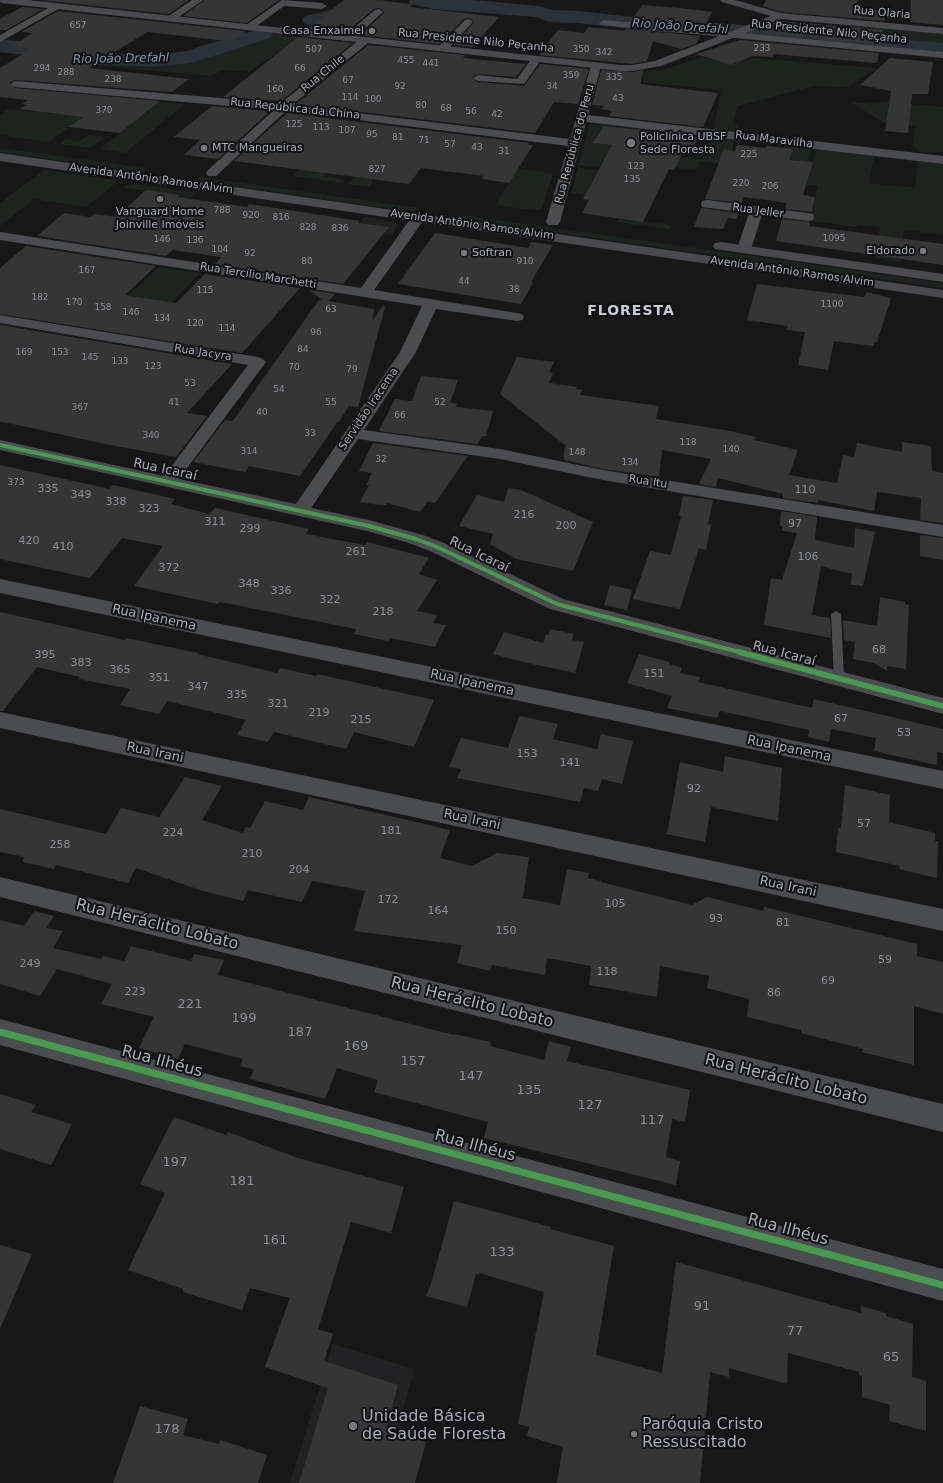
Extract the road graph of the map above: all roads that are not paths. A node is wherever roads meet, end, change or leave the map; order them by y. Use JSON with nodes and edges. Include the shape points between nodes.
{"nodes":[{"id":1,"x":2,"y":0,"type":"edge"},
{"id":2,"x":198,"y":0,"type":"edge"},
{"id":3,"x":725,"y":0,"type":"edge"},
{"id":4,"x":58,"y":6,"type":"junction"},
{"id":5,"x":322,"y":6,"type":"dead end"},
{"id":6,"x":378,"y":12,"type":"dead end"},
{"id":7,"x":780,"y":16,"type":"junction"},
{"id":8,"x":170,"y":19,"type":"junction"},
{"id":9,"x":468,"y":22,"type":"dead end"},
{"id":10,"x":604,"y":23,"type":"dead end"},
{"id":11,"x":248,"y":28,"type":"junction"},
{"id":12,"x":943,"y":31,"type":"edge"},
{"id":13,"x":738,"y":32,"type":"junction"},
{"id":14,"x":0,"y":39,"type":"edge"},
{"id":15,"x":347,"y":39,"type":"junction"},
{"id":16,"x":364,"y":41,"type":"junction"},
{"id":17,"x":442,"y":49,"type":"junction"},
{"id":18,"x":943,"y":55,"type":"edge"},
{"id":19,"x":536,"y":60,"type":"junction"},
{"id":20,"x":596,"y":66,"type":"junction"},
{"id":21,"x":478,"y":78,"type":"dead end"},
{"id":22,"x":15,"y":84,"type":"dead end"},
{"id":23,"x":283,"y":107,"type":"junction"},
{"id":24,"x":582,"y":118,"type":"junction"},
{"id":25,"x":575,"y":142,"type":"junction"},
{"id":26,"x":0,"y":157,"type":"edge"},
{"id":27,"x":943,"y":160,"type":"edge"},
{"id":28,"x":208,"y":173,"type":"joint"},
{"id":29,"x":227,"y":176,"type":"dead end"},
{"id":30,"x":707,"y":204,"type":"dead end"},
{"id":31,"x":757,"y":210,"type":"junction"},
{"id":32,"x":808,"y":217,"type":"dead end"},
{"id":33,"x":418,"y":218,"type":"junction"},
{"id":34,"x":537,"y":220,"type":"dead end"},
{"id":35,"x":553,"y":222,"type":"junction"},
{"id":36,"x":568,"y":224,"type":"dead end"},
{"id":37,"x":2,"y":243,"type":"edge"},
{"id":38,"x":706,"y":244,"type":"dead end"},
{"id":39,"x":744,"y":249,"type":"junction"},
{"id":40,"x":837,"y":262,"type":"junction"},
{"id":41,"x":791,"y":272,"type":"junction"},
{"id":42,"x":943,"y":278,"type":"edge"},
{"id":43,"x":365,"y":293,"type":"junction"},
{"id":44,"x":943,"y":294,"type":"edge"},
{"id":45,"x":431,"y":303,"type":"junction"},
{"id":46,"x":517,"y":317,"type":"dead end"},
{"id":47,"x":0,"y":320,"type":"edge"},
{"id":48,"x":353,"y":434,"type":"junction"},
{"id":49,"x":0,"y":445,"type":"edge"},
{"id":50,"x":168,"y":482,"type":"junction"},
{"id":51,"x":300,"y":511,"type":"junction"},
{"id":52,"x":943,"y":531,"type":"edge"},
{"id":53,"x":0,"y":586,"type":"edge"},
{"id":54,"x":836,"y":614,"type":"dead end"},
{"id":55,"x":839,"y":679,"type":"junction"},
{"id":56,"x":943,"y":706,"type":"edge"},
{"id":57,"x":0,"y":720,"type":"edge"},
{"id":58,"x":943,"y":780,"type":"edge"},
{"id":59,"x":0,"y":887,"type":"edge"},
{"id":60,"x":943,"y":920,"type":"edge"},
{"id":61,"x":0,"y":1032,"type":"edge"},
{"id":62,"x":943,"y":1118,"type":"edge"},
{"id":63,"x":943,"y":1285,"type":"edge"}],
"edges":[{"from":1,"to":4,"type":"street","name":"Rua Presidente Nilo Peçanha"},
{"from":2,"to":8,"type":"street"},
{"from":3,"to":7,"type":"street","name":"Rua Olaria"},
{"from":4,"to":8,"type":"street","name":"Rua Presidente Nilo Peçanha"},
{"from":4,"to":14,"type":"street"},
{"from":5,"to":11,"type":"street","via":[[282,2]]},
{"from":6,"to":15,"type":"street"},
{"from":7,"to":12,"type":"street","name":"Rua Olaria"},
{"from":7,"to":13,"type":"street"},
{"from":8,"to":11,"type":"street","name":"Rua Presidente Nilo Peçanha"},
{"from":9,"to":17,"type":"street"},
{"from":10,"to":13,"type":"street"},
{"from":11,"to":15,"type":"street","name":"Rua Presidente Nilo Peçanha"},
{"from":13,"to":18,"type":"street","name":"Rua Presidente Nilo Peçanha"},
{"from":13,"to":20,"type":"street","name":"Rua Presidente Nilo Peçanha","via":[[657,64],[632,68]]},
{"from":15,"to":16,"type":"street","name":"Rua Presidente Nilo Peçanha"},
{"from":16,"to":17,"type":"street","name":"Rua Presidente Nilo Peçanha"},
{"from":16,"to":23,"type":"street","name":"Rua Chile"},
{"from":17,"to":19,"type":"street","name":"Rua Presidente Nilo Peçanha"},
{"from":19,"to":20,"type":"street","name":"Rua Presidente Nilo Peçanha"},
{"from":19,"to":21,"type":"street","via":[[520,82]]},
{"from":20,"to":24,"type":"street","name":"Rua República do Peru"},
{"from":22,"to":23,"type":"street","name":"Rua República da China"},
{"from":23,"to":25,"type":"street","name":"Rua República da China"},
{"from":23,"to":28,"type":"street","name":"Rua Chile"},
{"from":24,"to":25,"type":"street","name":"Rua República do Peru"},
{"from":24,"to":27,"type":"street","name":"Rua Maravilha"},
{"from":25,"to":35,"type":"street","name":"Rua República do Peru"},
{"from":26,"to":33,"type":"street","name":"Avenida Antônio Ramos Alvim"},
{"from":28,"to":29,"type":"street","name":"Avenida Antônio Ramos Alvim"},
{"from":30,"to":31,"type":"street","name":"Rua Jeller"},
{"from":31,"to":32,"type":"street","name":"Rua Jeller"},
{"from":31,"to":39,"type":"street"},
{"from":33,"to":41,"type":"street","name":"Avenida Antônio Ramos Alvim"},
{"from":33,"to":43,"type":"street"},
{"from":34,"to":35,"type":"street","name":"Avenida Antônio Ramos Alvim"},
{"from":35,"to":36,"type":"street","name":"Avenida Antônio Ramos Alvim"},
{"from":37,"to":43,"type":"street","name":"Rua Tercílio Marchetti","via":[[16,239]]},
{"from":38,"to":39,"type":"street","name":"Avenida Antônio Ramos Alvim"},
{"from":39,"to":40,"type":"street","name":"Avenida Antônio Ramos Alvim"},
{"from":40,"to":41,"type":"street","via":[[856,269],[857,273],[848,277],[798,270]]},
{"from":40,"to":42,"type":"street","name":"Avenida Antônio Ramos Alvim"},
{"from":41,"to":44,"type":"street","name":"Avenida Antônio Ramos Alvim"},
{"from":43,"to":45,"type":"street","name":"Rua Tercílio Marchetti"},
{"from":45,"to":46,"type":"street","name":"Rua Tercílio Marchetti"},
{"from":45,"to":48,"type":"street","name":"Servidão Iracema","via":[[408,352]]},
{"from":47,"to":50,"type":"street","name":"Rua Jacyra","via":[[258,362]]},
{"from":48,"to":51,"type":"street","name":"Servidão Iracema"},
{"from":48,"to":52,"type":"street","name":"Rua Itu","via":[[500,454],[603,475]]},
{"from":49,"to":50,"type":"street","name":"Rua Icaraí"},
{"from":50,"to":51,"type":"street","name":"Rua Icaraí"},
{"from":51,"to":55,"type":"street","name":"Rua Icaraí","via":[[416,539],[557,604]]},
{"from":53,"to":58,"type":"street","name":"Rua Ipanema"},
{"from":54,"to":55,"type":"lane"},
{"from":55,"to":56,"type":"street","name":"Rua Icaraí"},
{"from":57,"to":60,"type":"street","name":"Rua Irani"},
{"from":59,"to":62,"type":"street","name":"Rua Heráclito Lobato"},
{"from":61,"to":63,"type":"street","name":"Rua Ilhéus"}]}
